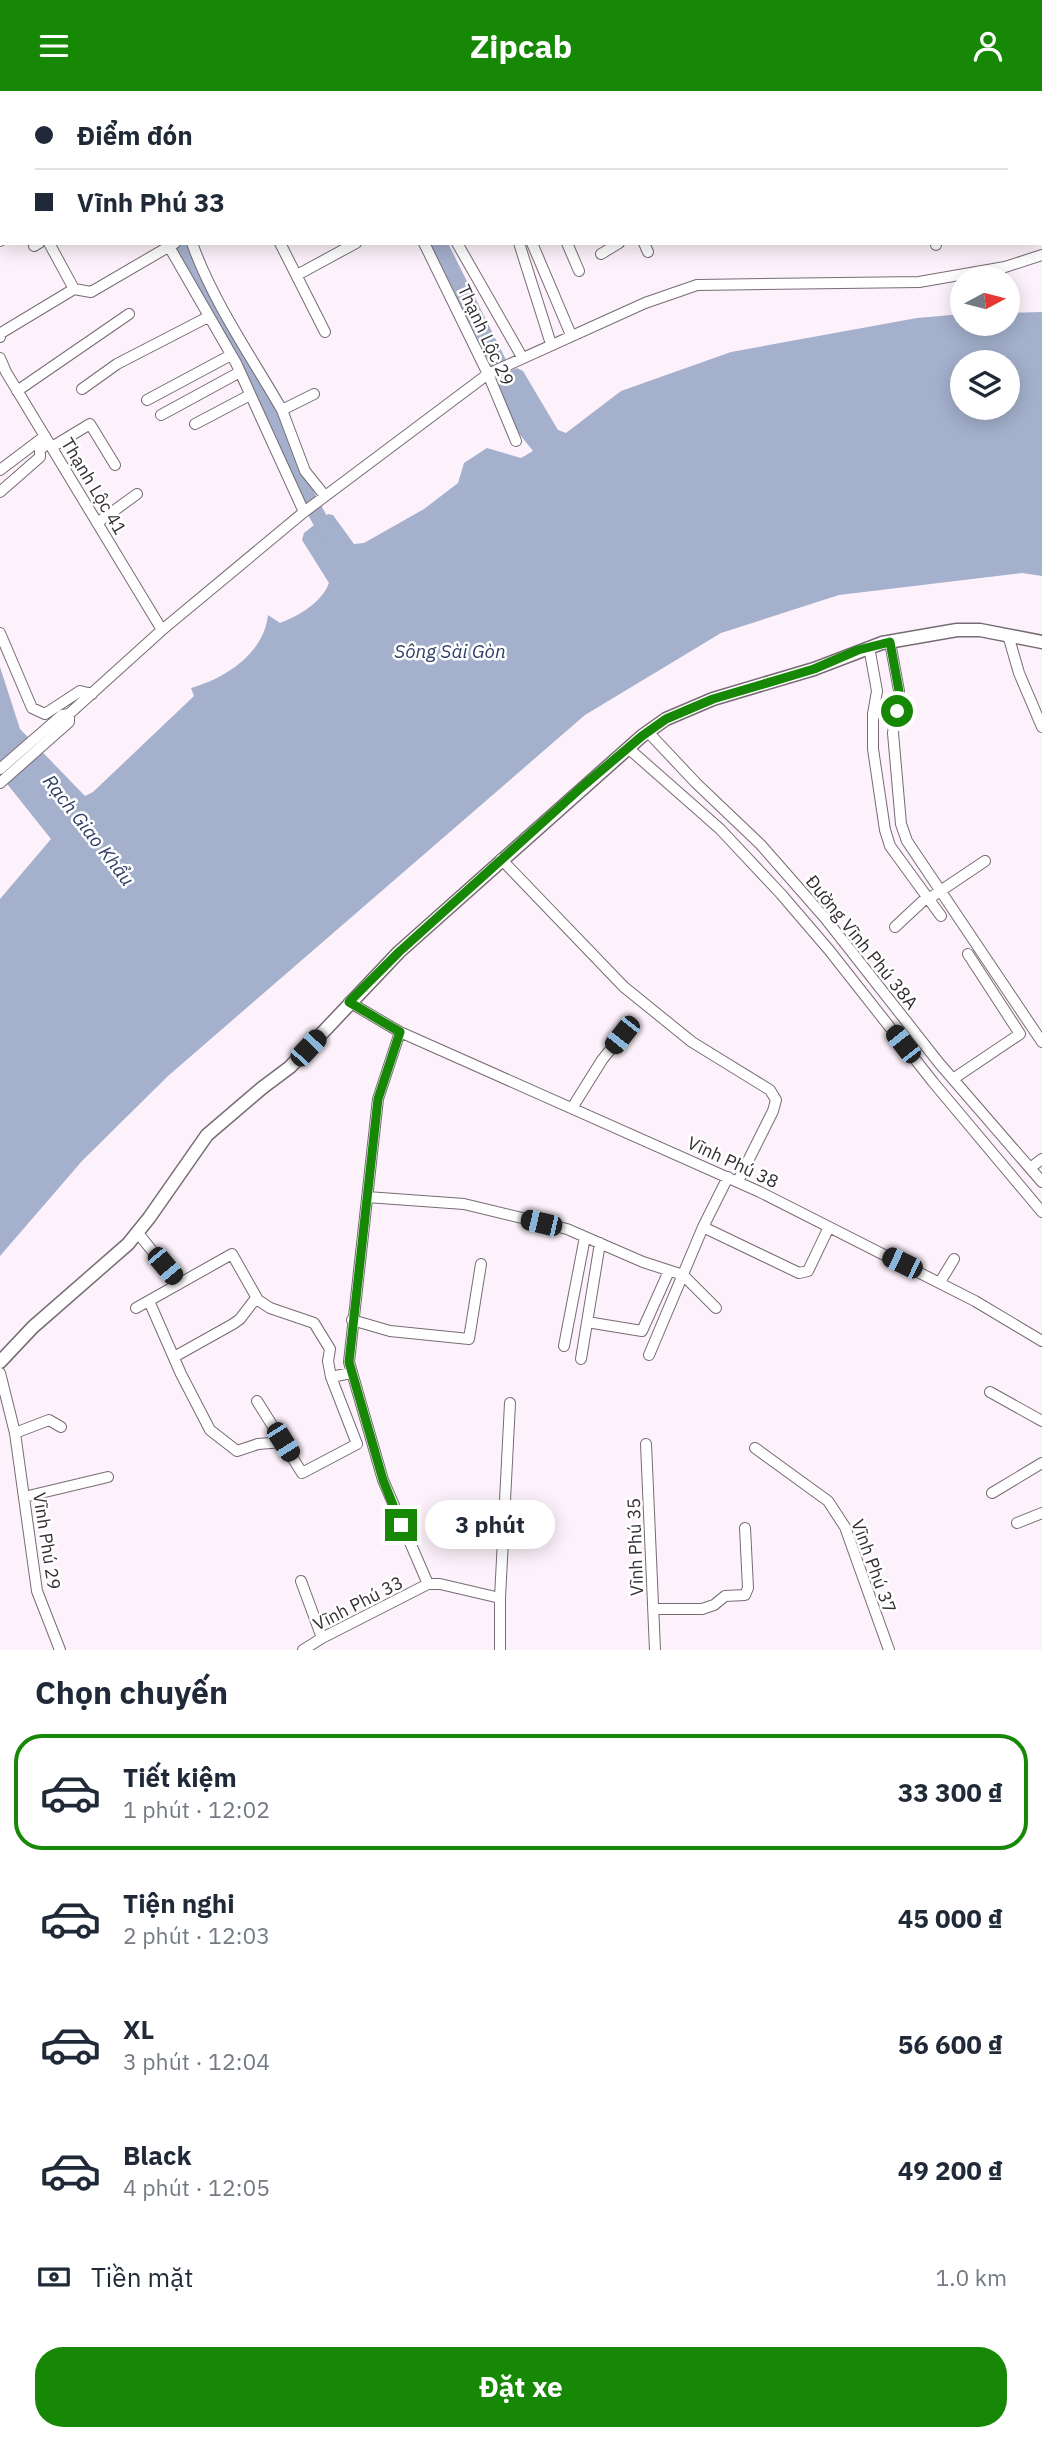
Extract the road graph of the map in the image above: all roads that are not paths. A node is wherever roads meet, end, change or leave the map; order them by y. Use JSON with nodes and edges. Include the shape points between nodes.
{"nodes":[{"id":1,"x":50,"y":245,"type":"edge"},
{"id":2,"x":171,"y":245,"type":"edge"},
{"id":3,"x":193,"y":245,"type":"edge"},
{"id":4,"x":281,"y":245,"type":"edge"},
{"id":5,"x":352,"y":245,"type":"edge"},
{"id":6,"x":425,"y":245,"type":"edge"},
{"id":7,"x":458,"y":245,"type":"edge"},
{"id":8,"x":520,"y":245,"type":"edge"},
{"id":9,"x":533,"y":245,"type":"edge"},
{"id":10,"x":568,"y":245,"type":"edge"},
{"id":11,"x":616,"y":245,"type":"edge"},
{"id":12,"x":601,"y":254,"type":"dead end"},
{"id":13,"x":1042,"y":255,"type":"edge"},
{"id":14,"x":579,"y":271,"type":"dead end"},
{"id":15,"x":297,"y":275,"type":"junction"},
{"id":16,"x":74,"y":289,"type":"junction"},
{"id":17,"x":129,"y":314,"type":"dead end"},
{"id":18,"x":208,"y":317,"type":"junction"},
{"id":19,"x":325,"y":332,"type":"dead end"},
{"id":20,"x":0,"y":334,"type":"edge"},
{"id":21,"x":571,"y":335,"type":"junction"},
{"id":22,"x":551,"y":344,"type":"junction"},
{"id":23,"x":232,"y":355,"type":"junction"},
{"id":24,"x":0,"y":358,"type":"edge"},
{"id":25,"x":520,"y":358,"type":"junction"},
{"id":26,"x":240,"y":372,"type":"junction"},
{"id":27,"x":488,"y":374,"type":"junction"},
{"id":28,"x":82,"y":389,"type":"dead end"},
{"id":29,"x":18,"y":391,"type":"junction"},
{"id":30,"x":314,"y":394,"type":"dead end"},
{"id":31,"x":250,"y":395,"type":"junction"},
{"id":32,"x":147,"y":400,"type":"dead end"},
{"id":33,"x":282,"y":409,"type":"junction"},
{"id":34,"x":161,"y":415,"type":"dead end"},
{"id":35,"x":195,"y":424,"type":"dead end"},
{"id":36,"x":516,"y":441,"type":"dead end"},
{"id":37,"x":48,"y":442,"type":"junction"},
{"id":38,"x":115,"y":465,"type":"dead end"},
{"id":39,"x":0,"y":470,"type":"edge"},
{"id":40,"x":0,"y":492,"type":"edge"},
{"id":41,"x":137,"y":494,"type":"dead end"},
{"id":42,"x":323,"y":498,"type":"junction"},
{"id":43,"x":304,"y":512,"type":"junction"},
{"id":44,"x":97,"y":523,"type":"junction"},
{"id":45,"x":162,"y":630,"type":"junction"},
{"id":46,"x":0,"y":633,"type":"edge"},
{"id":47,"x":1008,"y":635,"type":"junction"},
{"id":48,"x":890,"y":642,"type":"junction"},
{"id":49,"x":1042,"y":642,"type":"edge"},
{"id":50,"x":869,"y":647,"type":"junction"},
{"id":51,"x":92,"y":694,"type":"junction"},
{"id":52,"x":1042,"y":727,"type":"edge"},
{"id":53,"x":648,"y":732,"type":"junction"},
{"id":54,"x":39,"y":741,"type":"junction"},
{"id":55,"x":628,"y":748,"type":"junction"},
{"id":56,"x":0,"y":769,"type":"edge"},
{"id":57,"x":0,"y":783,"type":"edge"},
{"id":58,"x":501,"y":859,"type":"junction"},
{"id":59,"x":985,"y":861,"type":"dead end"},
{"id":60,"x":932,"y":895,"type":"junction"},
{"id":61,"x":941,"y":916,"type":"dead end"},
{"id":62,"x":895,"y":927,"type":"dead end"},
{"id":63,"x":968,"y":954,"type":"dead end"},
{"id":64,"x":349,"y":1002,"type":"junction"},
{"id":65,"x":400,"y":1032,"type":"junction"},
{"id":66,"x":622,"y":1035,"type":"dead end"},
{"id":67,"x":1042,"y":1042,"type":"edge"},
{"id":68,"x":953,"y":1079,"type":"junction"},
{"id":69,"x":572,"y":1108,"type":"junction"},
{"id":70,"x":1042,"y":1159,"type":"edge"},
{"id":71,"x":1030,"y":1168,"type":"junction"},
{"id":72,"x":733,"y":1179,"type":"junction"},
{"id":73,"x":1042,"y":1182,"type":"edge"},
{"id":74,"x":367,"y":1197,"type":"junction"},
{"id":75,"x":1042,"y":1212,"type":"edge"},
{"id":76,"x":703,"y":1227,"type":"junction"},
{"id":77,"x":829,"y":1227,"type":"junction"},
{"id":78,"x":137,"y":1232,"type":"junction"},
{"id":79,"x":585,"y":1237,"type":"junction"},
{"id":80,"x":600,"y":1243,"type":"junction"},
{"id":81,"x":954,"y":1259,"type":"dead end"},
{"id":82,"x":481,"y":1264,"type":"dead end"},
{"id":83,"x":669,"y":1271,"type":"junction"},
{"id":84,"x":683,"y":1275,"type":"junction"},
{"id":85,"x":940,"y":1282,"type":"junction"},
{"id":86,"x":179,"y":1283,"type":"junction"},
{"id":87,"x":256,"y":1298,"type":"junction"},
{"id":88,"x":149,"y":1301,"type":"junction"},
{"id":89,"x":136,"y":1308,"type":"dead end"},
{"id":90,"x":716,"y":1308,"type":"dead end"},
{"id":91,"x":352,"y":1320,"type":"junction"},
{"id":92,"x":587,"y":1322,"type":"junction"},
{"id":93,"x":1041,"y":1340,"type":"edge"},
{"id":94,"x":564,"y":1346,"type":"dead end"},
{"id":95,"x":649,"y":1355,"type":"dead end"},
{"id":96,"x":174,"y":1357,"type":"junction"},
{"id":97,"x":581,"y":1359,"type":"dead end"},
{"id":98,"x":0,"y":1362,"type":"edge"},
{"id":99,"x":0,"y":1373,"type":"edge"},
{"id":100,"x":349,"y":1374,"type":"junction"},
{"id":101,"x":332,"y":1377,"type":"junction"},
{"id":102,"x":990,"y":1392,"type":"dead end"},
{"id":103,"x":257,"y":1401,"type":"dead end"},
{"id":104,"x":510,"y":1403,"type":"dead end"},
{"id":105,"x":1042,"y":1421,"type":"edge"},
{"id":106,"x":61,"y":1427,"type":"dead end"},
{"id":107,"x":15,"y":1433,"type":"junction"},
{"id":108,"x":283,"y":1442,"type":"junction"},
{"id":109,"x":646,"y":1444,"type":"dead end"},
{"id":110,"x":755,"y":1448,"type":"dead end"},
{"id":111,"x":1042,"y":1463,"type":"edge"},
{"id":112,"x":108,"y":1477,"type":"dead end"},
{"id":113,"x":992,"y":1493,"type":"dead end"},
{"id":114,"x":24,"y":1497,"type":"junction"},
{"id":115,"x":1042,"y":1513,"type":"edge"},
{"id":116,"x":1017,"y":1523,"type":"dead end"},
{"id":117,"x":745,"y":1528,"type":"dead end"},
{"id":118,"x":301,"y":1581,"type":"dead end"},
{"id":119,"x":428,"y":1584,"type":"junction"},
{"id":120,"x":500,"y":1598,"type":"junction"},
{"id":121,"x":653,"y":1609,"type":"junction"},
{"id":122,"x":322,"y":1638,"type":"junction"},
{"id":123,"x":61,"y":1650,"type":"edge"},
{"id":124,"x":303,"y":1650,"type":"edge"},
{"id":125,"x":500,"y":1650,"type":"edge"},
{"id":126,"x":654,"y":1650,"type":"edge"},
{"id":127,"x":889,"y":1650,"type":"edge"}],
"edges":[{"from":1,"to":16,"type":"street"},
{"from":2,"to":16,"type":"street","via":[[91,292]]},
{"from":2,"to":18,"type":"street"},
{"from":3,"to":33,"type":"street","via":[[215,296]]},
{"from":4,"to":15,"type":"street"},
{"from":5,"to":15,"type":"street"},
{"from":6,"to":27,"type":"street","name":"Thạnh Lộc 29"},
{"from":7,"to":25,"type":"street"},
{"from":8,"to":22,"type":"street"},
{"from":9,"to":21,"type":"street"},
{"from":10,"to":14,"type":"street"},
{"from":11,"to":12,"type":"street"},
{"from":13,"to":21,"type":"street","via":[[1005,267],[919,282],[697,285]]},
{"from":15,"to":19,"type":"street"},
{"from":16,"to":20,"type":"street"},
{"from":17,"to":29,"type":"street"},
{"from":18,"to":23,"type":"street"},
{"from":18,"to":28,"type":"street"},
{"from":21,"to":22,"type":"street"},
{"from":22,"to":25,"type":"street"},
{"from":23,"to":26,"type":"street"},
{"from":23,"to":32,"type":"street"},
{"from":24,"to":29,"type":"street","name":"Thạnh Lộc 41"},
{"from":25,"to":27,"type":"street"},
{"from":26,"to":31,"type":"street"},
{"from":26,"to":34,"type":"street"},
{"from":27,"to":36,"type":"street","name":"Thạnh Lộc 29"},
{"from":27,"to":42,"type":"street"},
{"from":29,"to":37,"type":"street","name":"Thạnh Lộc 41"},
{"from":30,"to":33,"type":"street"},
{"from":31,"to":35,"type":"street"},
{"from":31,"to":43,"type":"street"},
{"from":33,"to":42,"type":"street","via":[[305,471]]},
{"from":37,"to":38,"type":"street","via":[[93,425]]},
{"from":37,"to":39,"type":"street"},
{"from":37,"to":40,"type":"street","via":[[40,457]]},
{"from":37,"to":44,"type":"street","name":"Thạnh Lộc 41"},
{"from":41,"to":44,"type":"street"},
{"from":42,"to":43,"type":"street"},
{"from":43,"to":45,"type":"street"},
{"from":44,"to":45,"type":"street","name":"Thạnh Lộc 41"},
{"from":45,"to":51,"type":"street"},
{"from":46,"to":51,"type":"street","via":[[32,708],[45,714],[80,691]]},
{"from":47,"to":48,"type":"street","via":[[957,630]]},
{"from":47,"to":49,"type":"street"},
{"from":47,"to":52,"type":"street"},
{"from":48,"to":50,"type":"street"},
{"from":48,"to":60,"type":"street","via":[[899,691],[893,733],[901,824]]},
{"from":50,"to":53,"type":"street","via":[[713,699]]},
{"from":50,"to":60,"type":"street","via":[[877,691],[873,749],[885,829],[890,846]]},
{"from":51,"to":54,"type":"street","via":[[69,714],[69,722]]},
{"from":53,"to":55,"type":"street"},
{"from":53,"to":68,"type":"street","name":"Đường Vĩnh Phú 38A","via":[[770,855]]},
{"from":54,"to":56,"type":"street"},
{"from":54,"to":57,"type":"street"},
{"from":55,"to":58,"type":"street"},
{"from":55,"to":75,"type":"street","via":[[720,829],[781,894]]},
{"from":58,"to":64,"type":"street"},
{"from":58,"to":72,"type":"street","via":[[624,987],[692,1042],[770,1090],[776,1100],[773,1111]]},
{"from":59,"to":60,"type":"street"},
{"from":60,"to":61,"type":"street"},
{"from":60,"to":62,"type":"street"},
{"from":60,"to":67,"type":"street"},
{"from":63,"to":68,"type":"street","via":[[1020,1034]]},
{"from":64,"to":65,"type":"street","name":"Vĩnh Phú 38"},
{"from":64,"to":78,"type":"street","via":[[290,1067],[207,1135]]},
{"from":65,"to":69,"type":"street","name":"Vĩnh Phú 38"},
{"from":65,"to":74,"type":"street","name":"Vĩnh Phú 33","via":[[378,1099]]},
{"from":66,"to":69,"type":"street"},
{"from":68,"to":71,"type":"street","name":"Đường Vĩnh Phú 38A"},
{"from":69,"to":72,"type":"street","name":"Vĩnh Phú 38"},
{"from":70,"to":71,"type":"street"},
{"from":71,"to":73,"type":"street","name":"Đường Vĩnh Phú 38A"},
{"from":72,"to":76,"type":"street"},
{"from":72,"to":77,"type":"street","name":"Vĩnh Phú 38"},
{"from":74,"to":79,"type":"street","via":[[464,1205]]},
{"from":74,"to":91,"type":"street","name":"Vĩnh Phú 33"},
{"from":76,"to":77,"type":"street","via":[[799,1273],[808,1271]]},
{"from":76,"to":84,"type":"street"},
{"from":77,"to":85,"type":"street","name":"Vĩnh Phú 38"},
{"from":78,"to":86,"type":"street"},
{"from":78,"to":98,"type":"street"},
{"from":79,"to":80,"type":"street"},
{"from":79,"to":94,"type":"street"},
{"from":80,"to":83,"type":"street"},
{"from":80,"to":92,"type":"street"},
{"from":81,"to":85,"type":"street"},
{"from":82,"to":91,"type":"street","via":[[469,1339],[390,1331]]},
{"from":83,"to":84,"type":"street"},
{"from":83,"to":92,"type":"street","via":[[642,1331]]},
{"from":84,"to":90,"type":"street"},
{"from":84,"to":95,"type":"street"},
{"from":85,"to":93,"type":"street","name":"Vĩnh Phú 38"},
{"from":86,"to":87,"type":"street","via":[[232,1254]]},
{"from":86,"to":88,"type":"street"},
{"from":87,"to":96,"type":"street","via":[[233,1325]]},
{"from":87,"to":101,"type":"street","via":[[270,1308],[314,1323],[330,1349]]},
{"from":88,"to":89,"type":"street"},
{"from":88,"to":96,"type":"street"},
{"from":91,"to":100,"type":"street","name":"Vĩnh Phú 33"},
{"from":92,"to":97,"type":"street"},
{"from":96,"to":108,"type":"street","via":[[210,1430],[232,1449]]},
{"from":99,"to":107,"type":"street","name":"Vĩnh Phú 29"},
{"from":100,"to":101,"type":"street"},
{"from":100,"to":119,"type":"street","name":"Vĩnh Phú 33","via":[[383,1480]]},
{"from":101,"to":108,"type":"street","via":[[357,1444],[302,1473]]},
{"from":102,"to":105,"type":"street"},
{"from":103,"to":108,"type":"street"},
{"from":104,"to":120,"type":"street"},
{"from":106,"to":107,"type":"street","via":[[48,1420]]},
{"from":107,"to":114,"type":"street","name":"Vĩnh Phú 29"},
{"from":109,"to":121,"type":"street","name":"Vĩnh Phú 35"},
{"from":110,"to":127,"type":"street","name":"Vĩnh Phú 37","via":[[836,1510]]},
{"from":111,"to":113,"type":"street"},
{"from":112,"to":114,"type":"street"},
{"from":114,"to":123,"type":"street","name":"Vĩnh Phú 29","via":[[37,1591]]},
{"from":115,"to":116,"type":"street"},
{"from":117,"to":121,"type":"street","via":[[745,1595],[725,1596],[702,1609]]},
{"from":118,"to":122,"type":"street"},
{"from":119,"to":120,"type":"street","name":"Vĩnh Phú 33"},
{"from":119,"to":122,"type":"street","name":"Vĩnh Phú 33"},
{"from":120,"to":125,"type":"street"},
{"from":121,"to":126,"type":"street","name":"Vĩnh Phú 35"},
{"from":122,"to":124,"type":"street","name":"Vĩnh Phú 33"}]}
